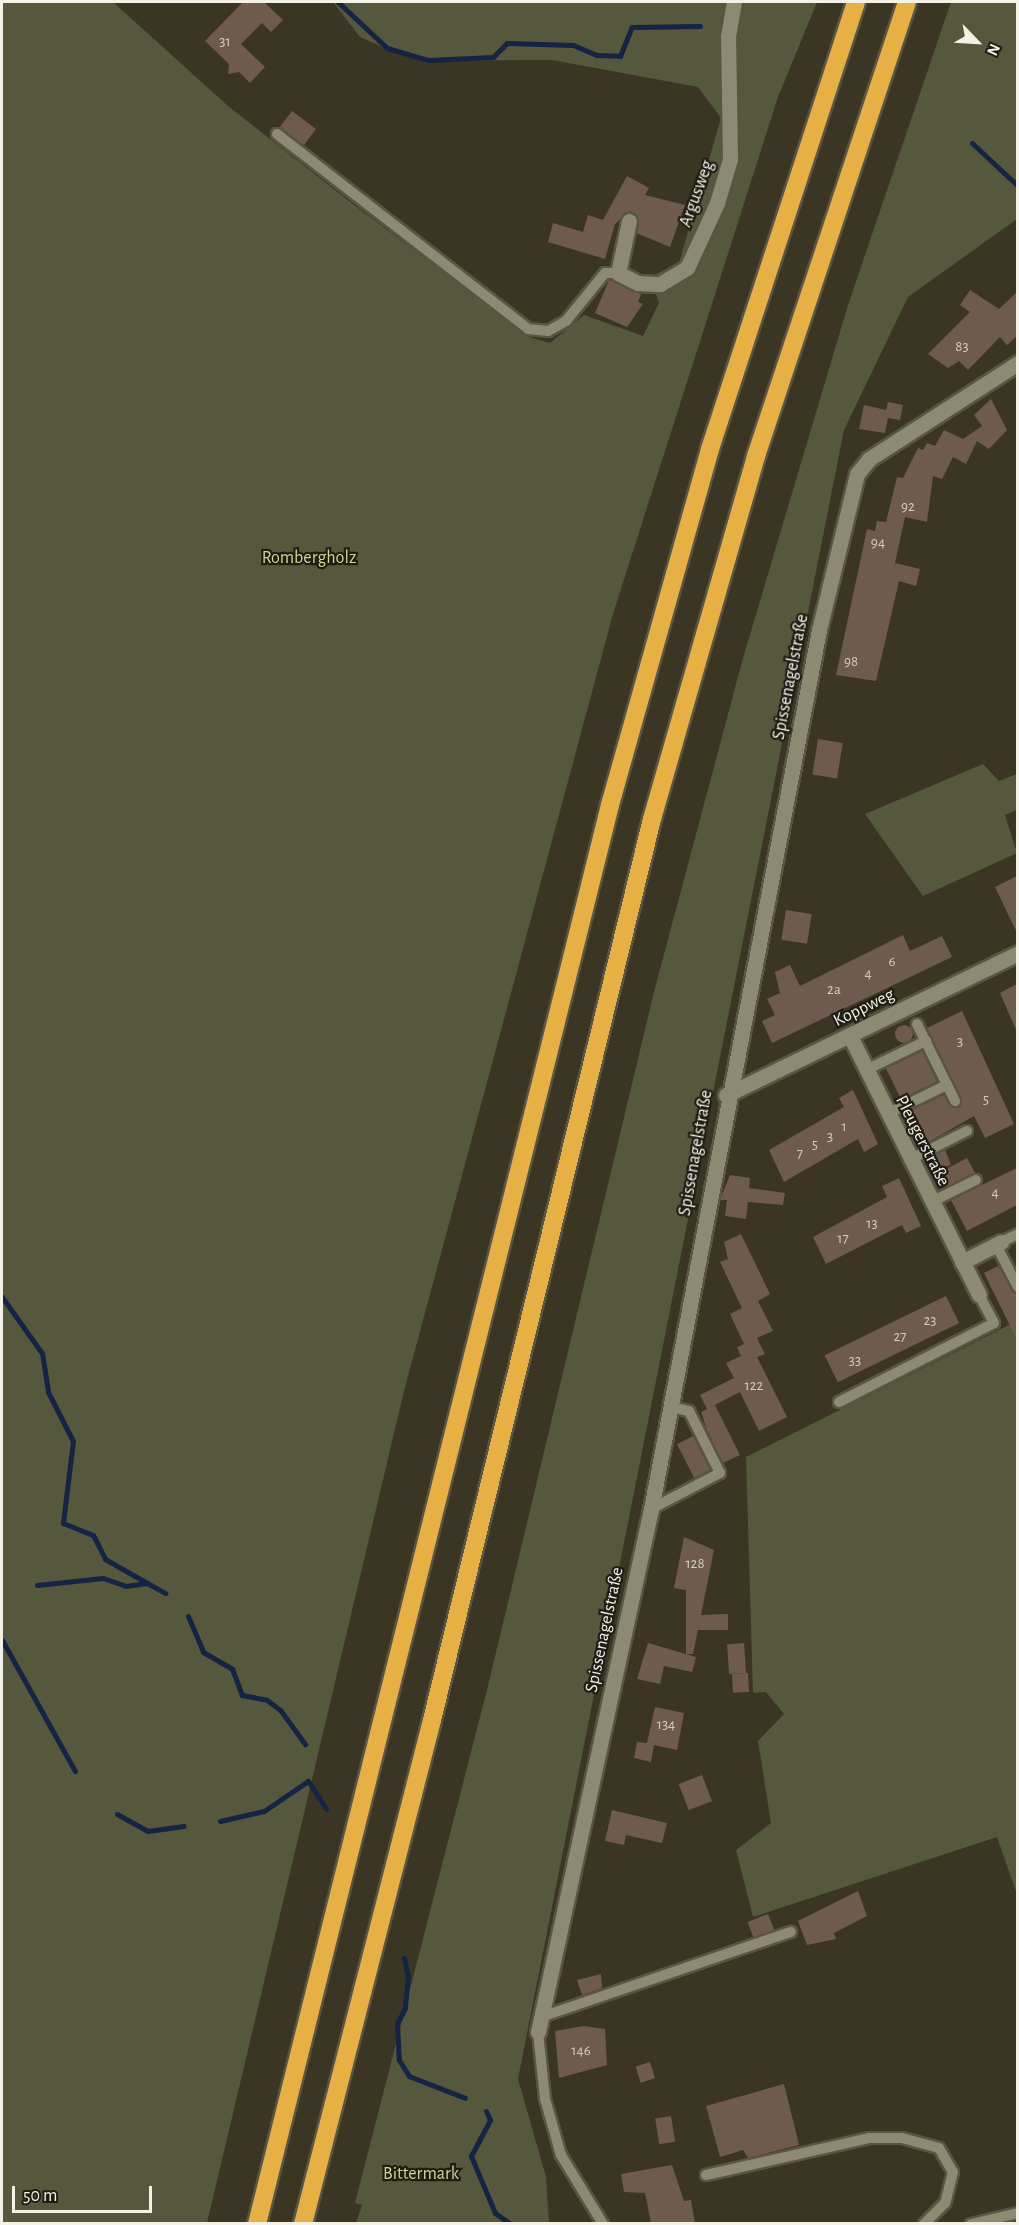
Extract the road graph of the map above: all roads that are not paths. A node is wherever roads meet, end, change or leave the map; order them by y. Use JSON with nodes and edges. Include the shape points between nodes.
{"nodes":[{"id":1,"x":734,"y":2,"type":"edge"},
{"id":2,"x":856,"y":2,"type":"edge"},
{"id":3,"x":907,"y":2,"type":"edge"},
{"id":4,"x":277,"y":134,"type":"dead end"},
{"id":5,"x":629,"y":222,"type":"dead end"},
{"id":6,"x":618,"y":273,"type":"junction"},
{"id":7,"x":1017,"y":363,"type":"edge"},
{"id":8,"x":1017,"y":953,"type":"edge"},
{"id":9,"x":917,"y":1024,"type":"dead end"},
{"id":10,"x":850,"y":1036,"type":"junction"},
{"id":11,"x":926,"y":1041,"type":"junction"},
{"id":12,"x":866,"y":1070,"type":"junction"},
{"id":13,"x":947,"y":1085,"type":"junction"},
{"id":14,"x":726,"y":1095,"type":"junction"},
{"id":15,"x":956,"y":1101,"type":"dead end"},
{"id":16,"x":887,"y":1114,"type":"junction"},
{"id":17,"x":967,"y":1131,"type":"dead end"},
{"id":18,"x":909,"y":1160,"type":"junction"},
{"id":19,"x":976,"y":1180,"type":"dead end"},
{"id":20,"x":931,"y":1203,"type":"junction"},
{"id":21,"x":1017,"y":1234,"type":"edge"},
{"id":22,"x":999,"y":1244,"type":"junction"},
{"id":23,"x":962,"y":1262,"type":"junction"},
{"id":24,"x":1017,"y":1287,"type":"edge"},
{"id":25,"x":979,"y":1295,"type":"joint"},
{"id":26,"x":839,"y":1402,"type":"dead end"},
{"id":27,"x":670,"y":1407,"type":"junction"},
{"id":28,"x":651,"y":1509,"type":"junction"},
{"id":29,"x":791,"y":1932,"type":"dead end"},
{"id":30,"x":540,"y":2025,"type":"junction"},
{"id":31,"x":706,"y":2175,"type":"dead end"},
{"id":32,"x":1017,"y":2213,"type":"edge"},
{"id":33,"x":256,"y":2223,"type":"edge"},
{"id":34,"x":303,"y":2223,"type":"edge"},
{"id":35,"x":603,"y":2223,"type":"edge"},
{"id":36,"x":924,"y":2223,"type":"edge"},
{"id":37,"x":971,"y":2223,"type":"edge"}],
"edges":[{"from":1,"to":6,"type":"street","name":"Argusweg","via":[[728,36],[730,159],[703,238],[687,268],[669,282],[638,283]]},
{"from":2,"to":33,"type":"highway","via":[[765,271],[668,595],[572,950]]},
{"from":3,"to":34,"type":"highway","via":[[817,262],[691,679],[616,959]]},
{"from":4,"to":6,"type":"lane","via":[[528,329],[548,331],[566,321],[605,273]]},
{"from":5,"to":6,"type":"street"},
{"from":7,"to":14,"type":"street","name":"Spissenagelstraße","via":[[869,459],[857,474],[819,630]]},
{"from":8,"to":10,"type":"street","name":"Koppweg"},
{"from":9,"to":11,"type":"lane"},
{"from":10,"to":12,"type":"street","name":"Pleugerstraße"},
{"from":10,"to":14,"type":"street","name":"Koppweg"},
{"from":11,"to":12,"type":"lane"},
{"from":11,"to":13,"type":"lane"},
{"from":12,"to":16,"type":"street","name":"Pleugerstraße"},
{"from":13,"to":15,"type":"lane"},
{"from":13,"to":16,"type":"lane"},
{"from":14,"to":27,"type":"street","name":"Spissenagelstraße"},
{"from":16,"to":18,"type":"street","name":"Pleugerstraße"},
{"from":17,"to":18,"type":"lane"},
{"from":18,"to":20,"type":"street","name":"Pleugerstraße"},
{"from":19,"to":20,"type":"lane"},
{"from":20,"to":23,"type":"street","name":"Pleugerstraße"},
{"from":21,"to":22,"type":"lane"},
{"from":22,"to":23,"type":"street"},
{"from":22,"to":24,"type":"lane"},
{"from":23,"to":25,"type":"street","name":"Pleugerstraße"},
{"from":25,"to":26,"type":"lane","name":"Pleugerstraße","via":[[994,1323]]},
{"from":27,"to":28,"type":"street","name":"Spissenagelstraße"},
{"from":27,"to":28,"type":"lane","via":[[689,1411],[720,1473]]},
{"from":28,"to":30,"type":"street","name":"Spissenagelstraße"},
{"from":29,"to":30,"type":"lane"},
{"from":30,"to":35,"type":"lane","via":[[545,2099],[561,2155]]},
{"from":31,"to":36,"type":"lane","via":[[869,2138],[902,2138],[939,2148],[953,2172],[945,2203]]},
{"from":32,"to":37,"type":"lane"}]}
